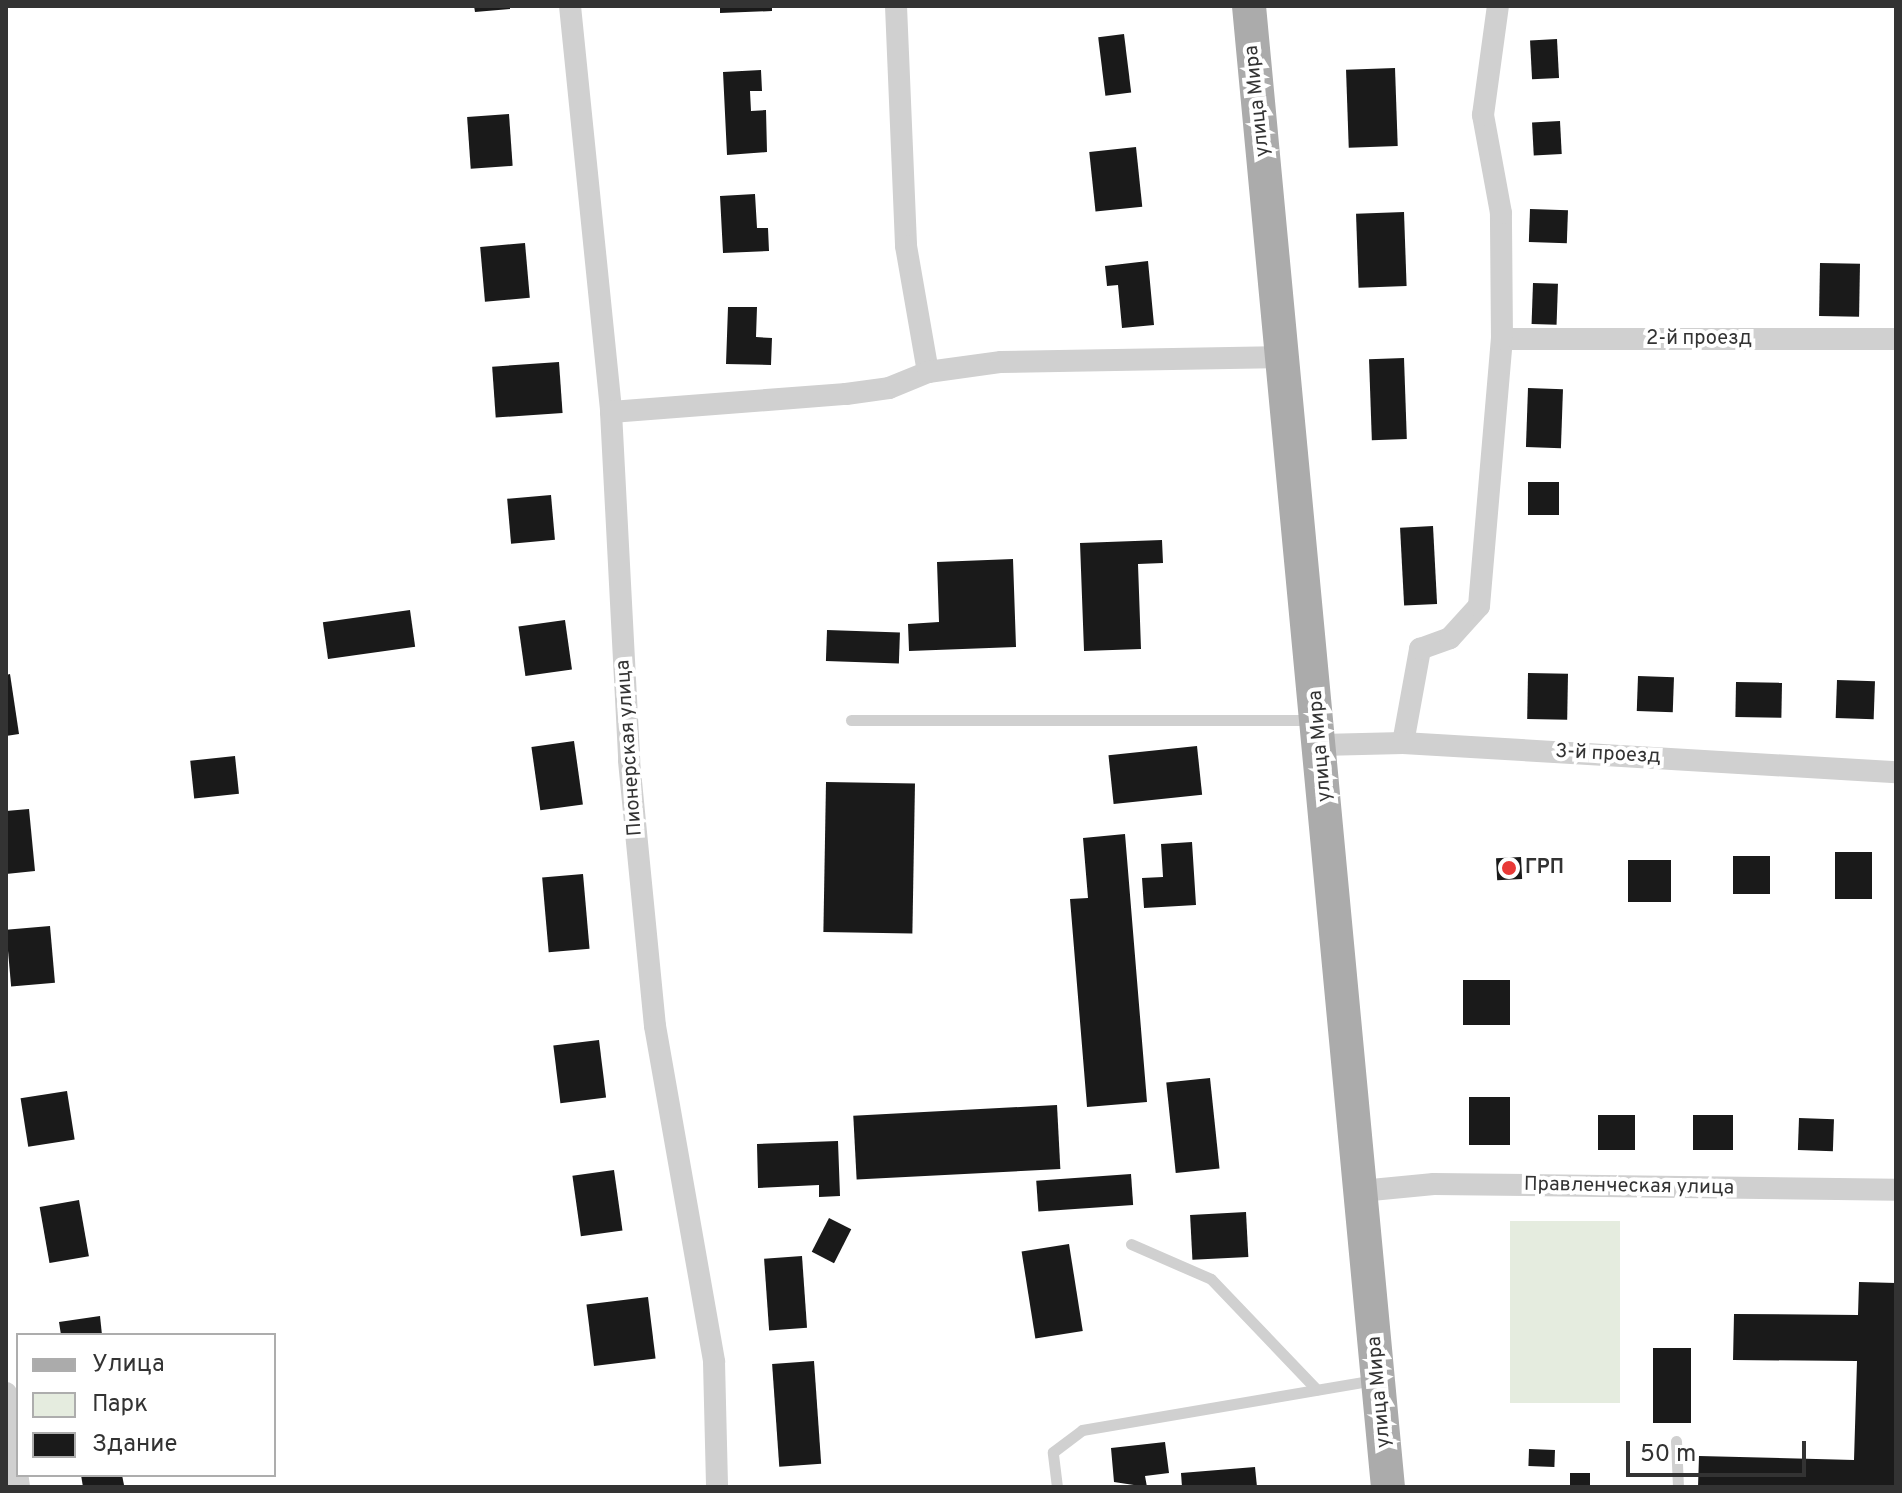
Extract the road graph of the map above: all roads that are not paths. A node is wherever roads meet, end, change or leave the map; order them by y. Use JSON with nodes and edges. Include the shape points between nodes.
{"nodes":[{"id":1,"x":570,"y":6,"type":"edge"},
{"id":2,"x":896,"y":6,"type":"edge"},
{"id":3,"x":1249,"y":6,"type":"edge"},
{"id":4,"x":1498,"y":6,"type":"edge"},
{"id":5,"x":1502,"y":339,"type":"junction"},
{"id":6,"x":1896,"y":339,"type":"edge"},
{"id":7,"x":1285,"y":357,"type":"junction"},
{"id":8,"x":928,"y":372,"type":"junction"},
{"id":9,"x":611,"y":412,"type":"junction"},
{"id":10,"x":851,"y":720,"type":"dead end"},
{"id":11,"x":1320,"y":733,"type":"junction"},
{"id":12,"x":1403,"y":743,"type":"junction"},
{"id":13,"x":1896,"y":772,"type":"edge"},
{"id":14,"x":1896,"y":1190,"type":"edge"},
{"id":15,"x":1361,"y":1191,"type":"junction"},
{"id":16,"x":1131,"y":1244,"type":"dead end"},
{"id":17,"x":1378,"y":1380,"type":"junction"},
{"id":18,"x":1317,"y":1390,"type":"junction"},
{"id":19,"x":6,"y":1393,"type":"edge"},
{"id":20,"x":1676,"y":1441,"type":"dead end"},
{"id":21,"x":16,"y":1465,"type":"edge"},
{"id":22,"x":717,"y":1487,"type":"edge"},
{"id":23,"x":1057,"y":1487,"type":"edge"},
{"id":24,"x":1388,"y":1487,"type":"edge"},
{"id":25,"x":1678,"y":1487,"type":"edge"}],
"edges":[{"from":1,"to":9,"type":"street","name":"Пионерская улица"},
{"from":2,"to":8,"type":"street","via":[[906,246]]},
{"from":3,"to":7,"type":"main road","name":"улица Мира"},
{"from":4,"to":5,"type":"street","via":[[1483,115],[1501,213]]},
{"from":5,"to":6,"type":"street","name":"2-й проезд"},
{"from":5,"to":12,"type":"street","via":[[1479,606],[1466,626],[1420,649]]},
{"from":7,"to":8,"type":"street","via":[[1001,362]]},
{"from":7,"to":11,"type":"main road","name":"улица Мира"},
{"from":8,"to":9,"type":"street","via":[[889,388],[846,394]]},
{"from":9,"to":22,"type":"street","name":"Пионерская улица","via":[[629,761],[655,1026],[714,1362]]},
{"from":10,"to":11,"type":"lane"},
{"from":11,"to":12,"type":"street","name":"3-й проезд"},
{"from":11,"to":15,"type":"main road","name":"улица Мира"},
{"from":12,"to":13,"type":"street","name":"3-й проезд"},
{"from":14,"to":15,"type":"street","name":"Правленческая улица","via":[[1434,1184]]},
{"from":15,"to":17,"type":"main road","name":"улица Мира"},
{"from":16,"to":18,"type":"lane","via":[[1211,1279]]},
{"from":17,"to":18,"type":"lane"},
{"from":17,"to":24,"type":"main road","name":"улица Мира"},
{"from":18,"to":23,"type":"lane","via":[[1082,1430],[1053,1452]]},
{"from":19,"to":21,"type":"street"},
{"from":20,"to":25,"type":"lane"}]}
